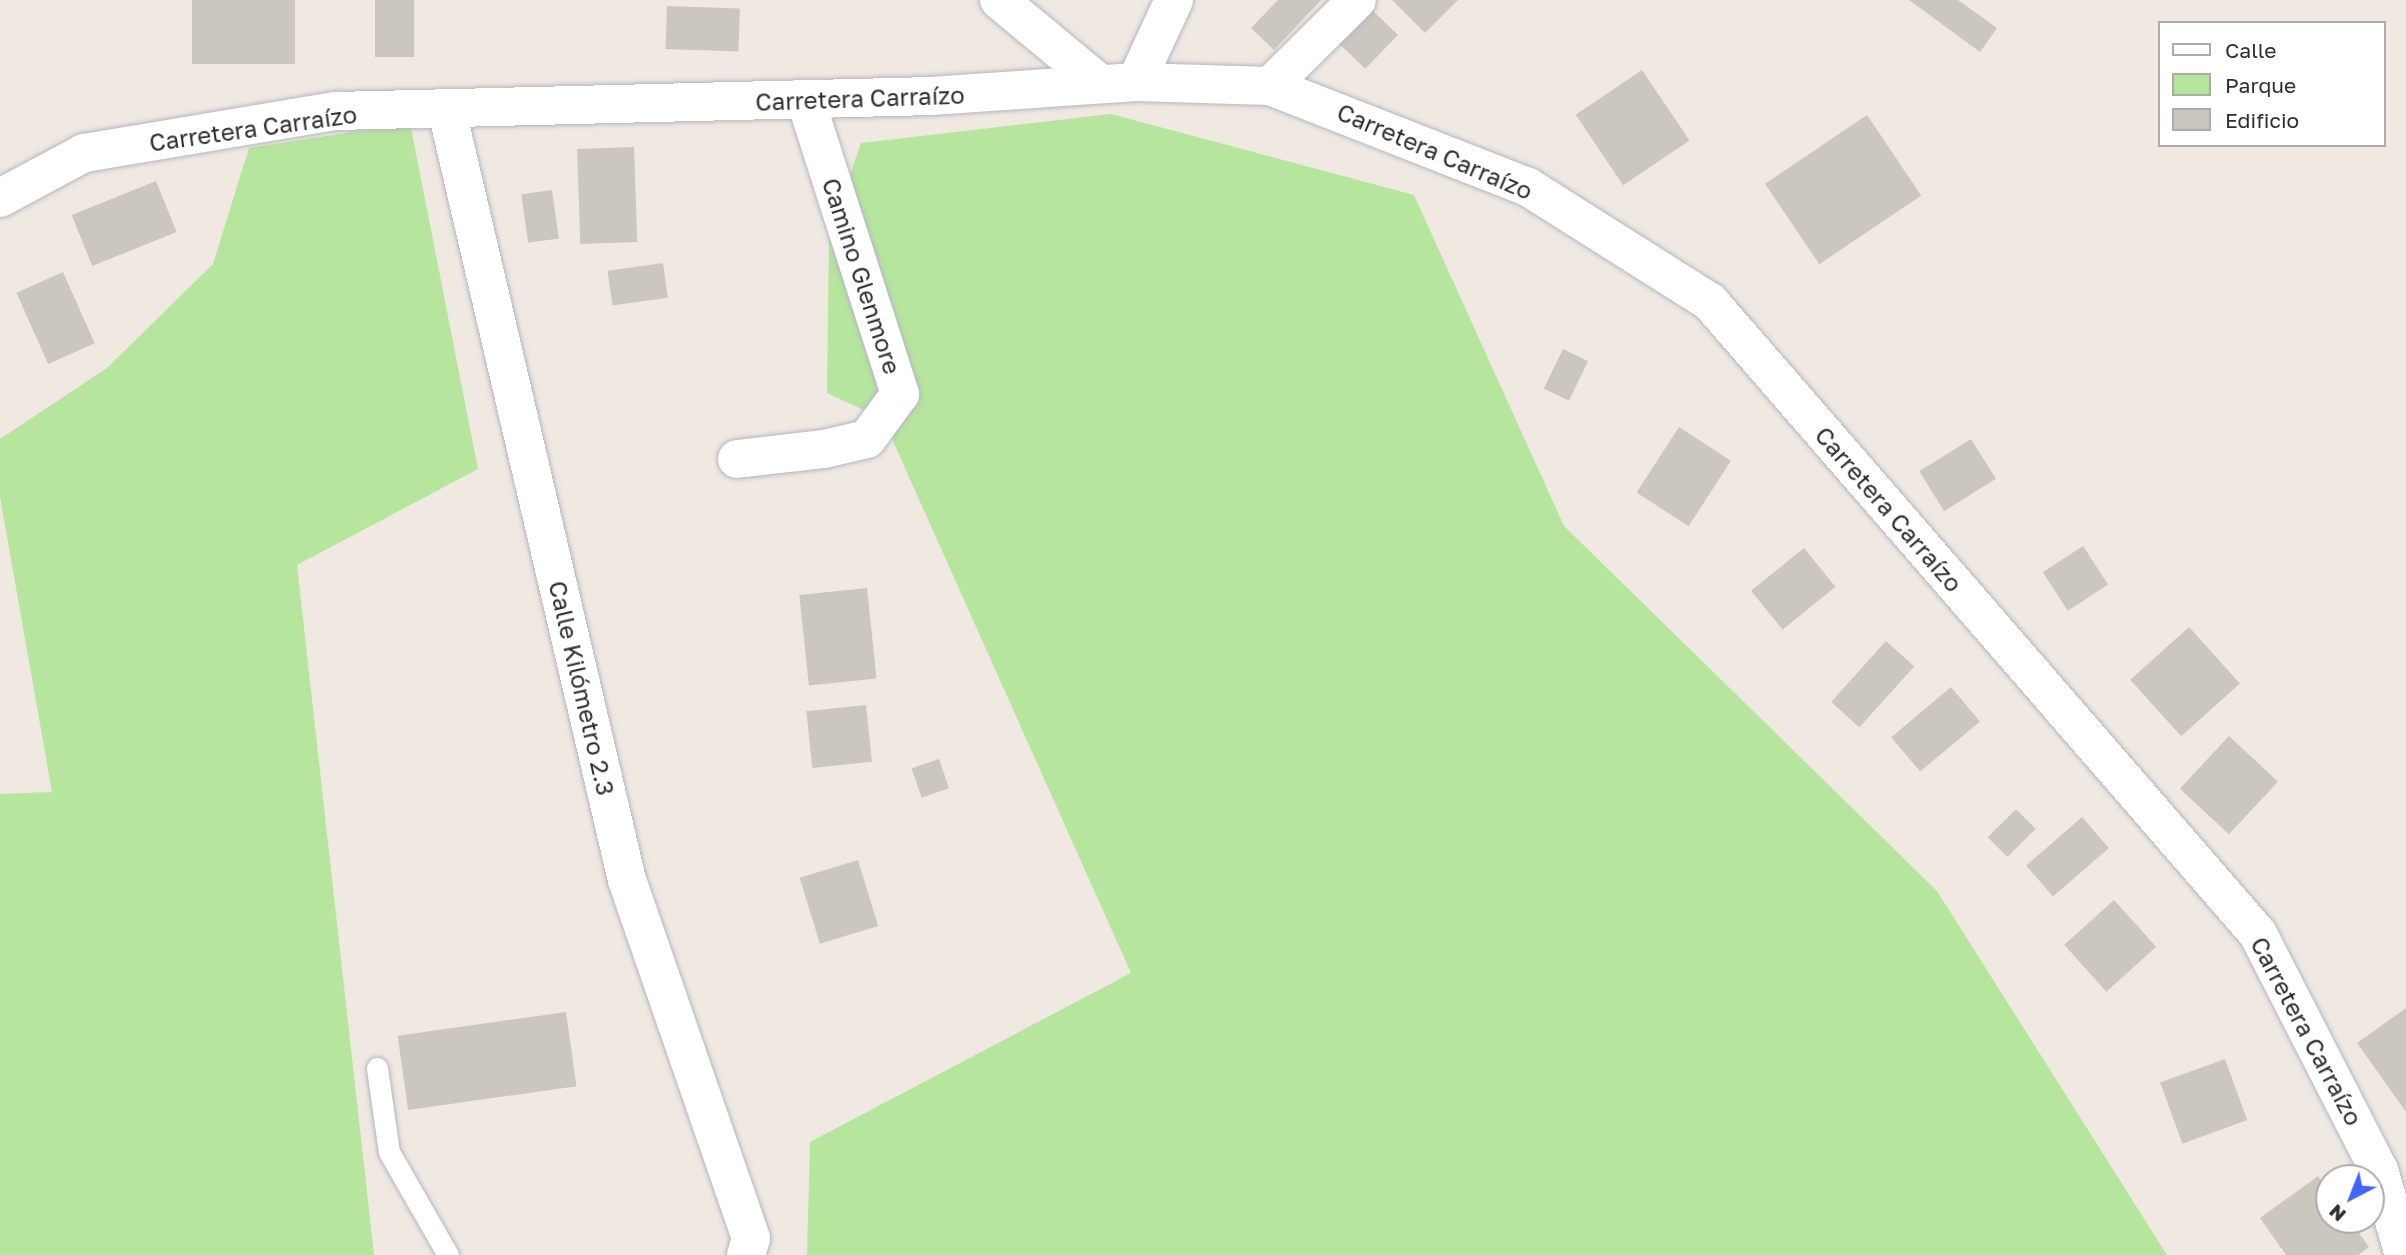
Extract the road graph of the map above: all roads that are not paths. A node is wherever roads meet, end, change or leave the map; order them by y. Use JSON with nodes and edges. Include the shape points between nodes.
{"nodes":[{"id":1,"x":999,"y":0,"type":"edge"},
{"id":2,"x":1174,"y":0,"type":"edge"},
{"id":3,"x":1357,"y":0,"type":"edge"},
{"id":4,"x":1118,"y":83,"type":"junction"},
{"id":5,"x":1270,"y":86,"type":"junction"},
{"id":6,"x":806,"y":100,"type":"junction"},
{"id":7,"x":447,"y":111,"type":"junction"},
{"id":8,"x":0,"y":198,"type":"edge"},
{"id":9,"x":737,"y":459,"type":"dead end"},
{"id":10,"x":377,"y":1069,"type":"dead end"},
{"id":11,"x":448,"y":1255,"type":"edge"},
{"id":12,"x":747,"y":1255,"type":"edge"},
{"id":13,"x":2404,"y":1255,"type":"edge"}],
"edges":[{"from":1,"to":4,"type":"street"},
{"from":2,"to":4,"type":"street"},
{"from":3,"to":5,"type":"street"},
{"from":4,"to":5,"type":"street","name":"Carretera Carraízo"},
{"from":4,"to":6,"type":"street","name":"Carretera Carraízo"},
{"from":5,"to":13,"type":"street","name":"Carretera Carraízo","via":[[1528,187],[1710,302],[2258,934],[2379,1170]]},
{"from":6,"to":7,"type":"street","name":"Carretera Carraízo"},
{"from":6,"to":9,"type":"street","name":"Camino Glenmore","via":[[900,394],[867,439]]},
{"from":7,"to":8,"type":"street","name":"Carretera Carraízo","via":[[336,111],[84,153]]},
{"from":7,"to":12,"type":"street","name":"Calle Kilómetro 2.3","via":[[627,880],[751,1238]]},
{"from":10,"to":11,"type":"lane","via":[[389,1152]]}]}
